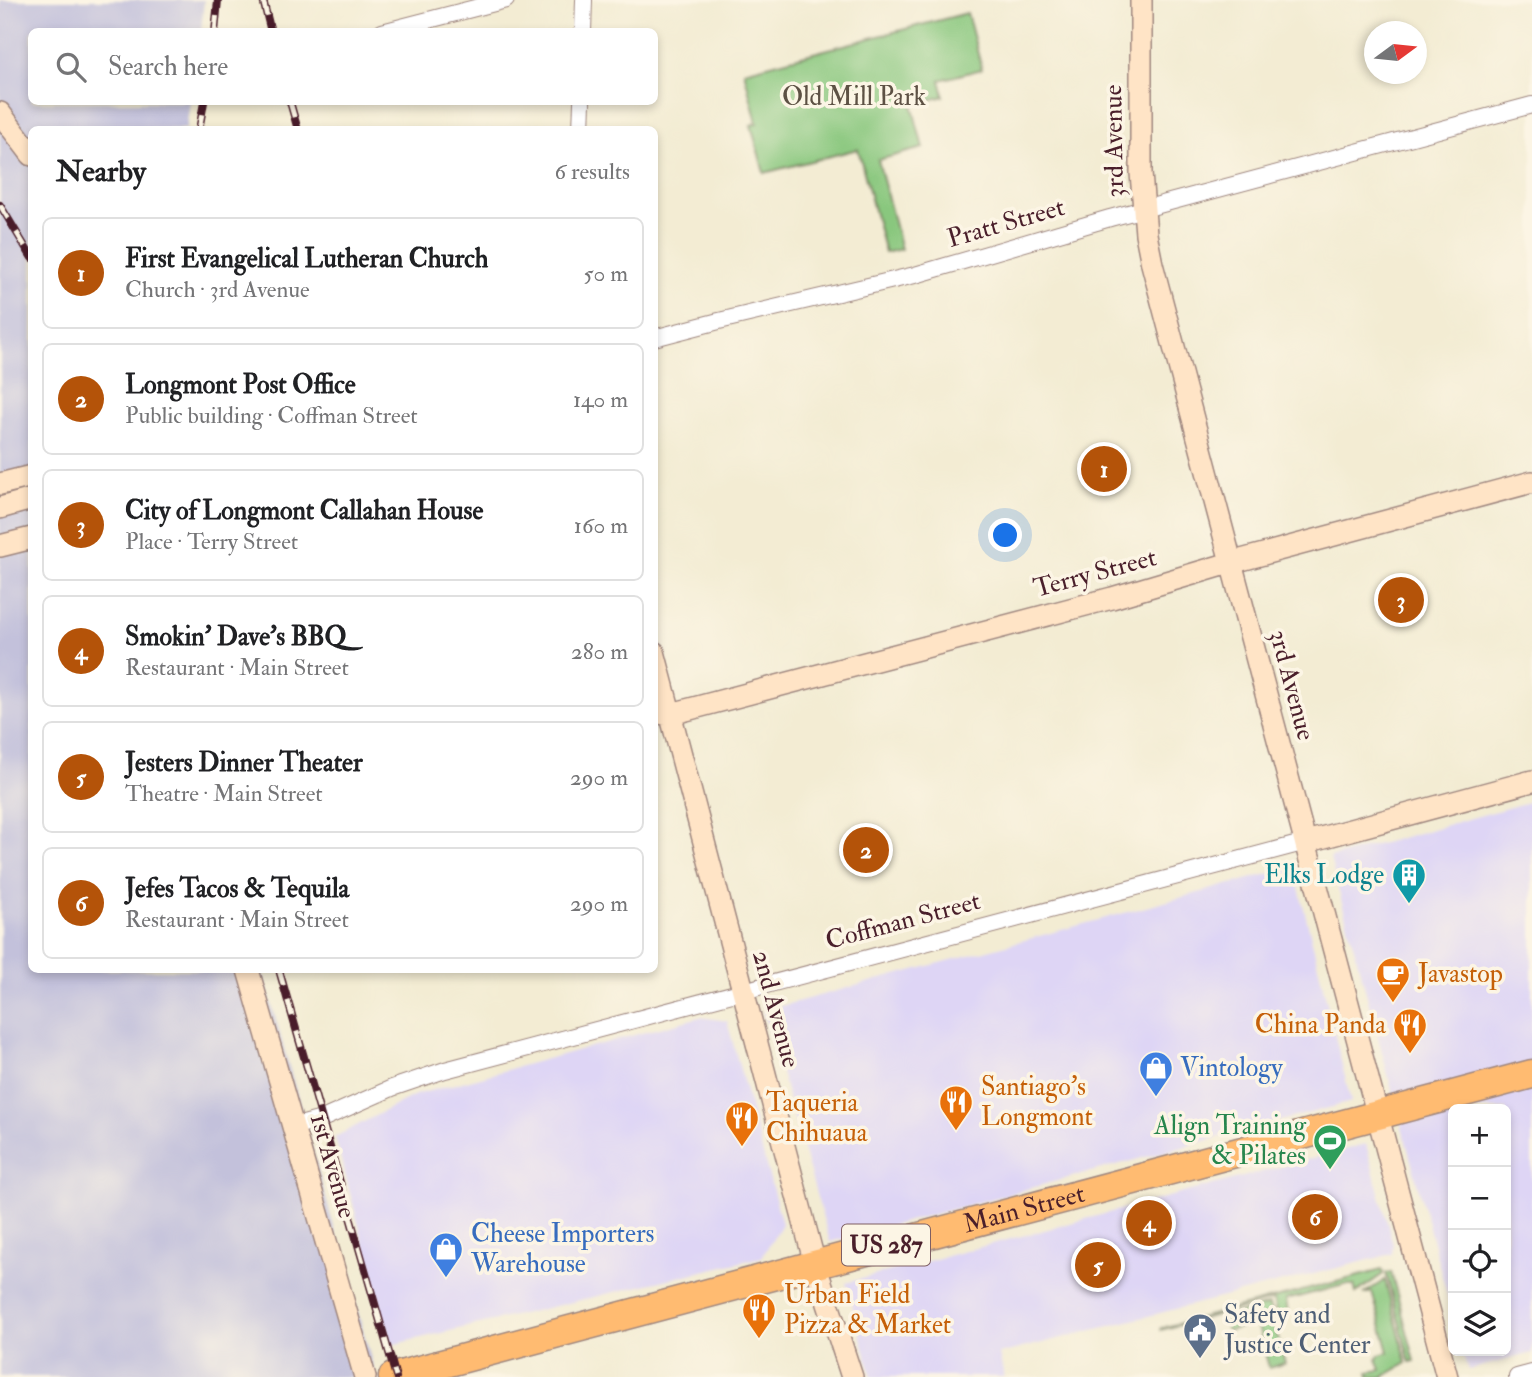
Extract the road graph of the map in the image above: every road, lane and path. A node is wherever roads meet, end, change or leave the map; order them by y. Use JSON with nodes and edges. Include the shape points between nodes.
{"nodes":[{"id":1,"x":506,"y":0,"type":"edge"},
{"id":2,"x":584,"y":0,"type":"edge"},
{"id":3,"x":1141,"y":0,"type":"edge"},
{"id":4,"x":398,"y":28,"type":"edge"},
{"id":5,"x":583,"y":28,"type":"edge"},
{"id":6,"x":582,"y":105,"type":"edge"},
{"id":7,"x":1532,"y":105,"type":"edge"},
{"id":8,"x":0,"y":113,"type":"edge"},
{"id":9,"x":581,"y":126,"type":"edge"},
{"id":10,"x":28,"y":150,"type":"edge"},
{"id":11,"x":1143,"y":210,"type":"junction"},
{"id":12,"x":658,"y":337,"type":"edge"},
{"id":13,"x":28,"y":477,"type":"edge"},
{"id":14,"x":1532,"y":482,"type":"edge"},
{"id":15,"x":0,"y":484,"type":"edge"},
{"id":16,"x":28,"y":500,"type":"edge"},
{"id":17,"x":0,"y":508,"type":"edge"},
{"id":18,"x":28,"y":539,"type":"edge"},
{"id":19,"x":0,"y":546,"type":"edge"},
{"id":20,"x":1230,"y":563,"type":"junction"},
{"id":21,"x":658,"y":680,"type":"edge"},
{"id":22,"x":663,"y":714,"type":"edge"},
{"id":23,"x":1532,"y":781,"type":"edge"},
{"id":24,"x":1306,"y":842,"type":"junction"},
{"id":25,"x":249,"y":973,"type":"edge"},
{"id":26,"x":743,"y":992,"type":"junction"},
{"id":27,"x":1532,"y":1074,"type":"edge"},
{"id":28,"x":1377,"y":1115,"type":"junction"},
{"id":29,"x":292,"y":1127,"type":"junction"},
{"id":30,"x":814,"y":1264,"type":"junction"},
{"id":31,"x":1532,"y":1373,"type":"edge"},
{"id":32,"x":365,"y":1377,"type":"edge"},
{"id":33,"x":393,"y":1377,"type":"edge"},
{"id":34,"x":852,"y":1377,"type":"edge"},
{"id":35,"x":1447,"y":1377,"type":"edge"},
{"id":36,"x":1517,"y":1377,"type":"edge"}],
"edges":[{"from":1,"to":4,"type":"street"},
{"from":2,"to":5,"type":"street"},
{"from":3,"to":11,"type":"street","name":"3rd Avenue"},
{"from":6,"to":9,"type":"street"},
{"from":7,"to":11,"type":"street","name":"Pratt Street"},
{"from":8,"to":10,"type":"street"},
{"from":11,"to":12,"type":"street","name":"Pratt Street","via":[[915,275]]},
{"from":11,"to":20,"type":"street","name":"3rd Avenue","via":[[1152,264]]},
{"from":13,"to":15,"type":"street"},
{"from":14,"to":20,"type":"street","name":"Terry Street"},
{"from":16,"to":17,"type":"street"},
{"from":18,"to":19,"type":"street"},
{"from":20,"to":22,"type":"street","name":"Terry Street"},
{"from":20,"to":24,"type":"street","name":"3rd Avenue"},
{"from":21,"to":22,"type":"street","name":"2nd Avenue"},
{"from":22,"to":26,"type":"street","name":"2nd Avenue"},
{"from":23,"to":24,"type":"street","name":"Coffman Street"},
{"from":24,"to":26,"type":"street","name":"Coffman Street"},
{"from":24,"to":28,"type":"street","name":"3rd Avenue"},
{"from":25,"to":29,"type":"street","name":"1st Avenue"},
{"from":26,"to":29,"type":"street","name":"Coffman Street","via":[[444,1070]]},
{"from":26,"to":30,"type":"street","name":"2nd Avenue"},
{"from":27,"to":28,"type":"highway","name":"Main Street","number":"US 287"},
{"from":28,"to":30,"type":"highway","name":"Main Street","number":"US 287"},
{"from":28,"to":35,"type":"street","name":"3rd Avenue"},
{"from":29,"to":32,"type":"street","name":"1st Avenue"},
{"from":30,"to":33,"type":"highway","name":"Main Street","number":"US 287"},
{"from":30,"to":34,"type":"street","name":"2nd Avenue"},
{"from":31,"to":36,"type":"street"}]}
